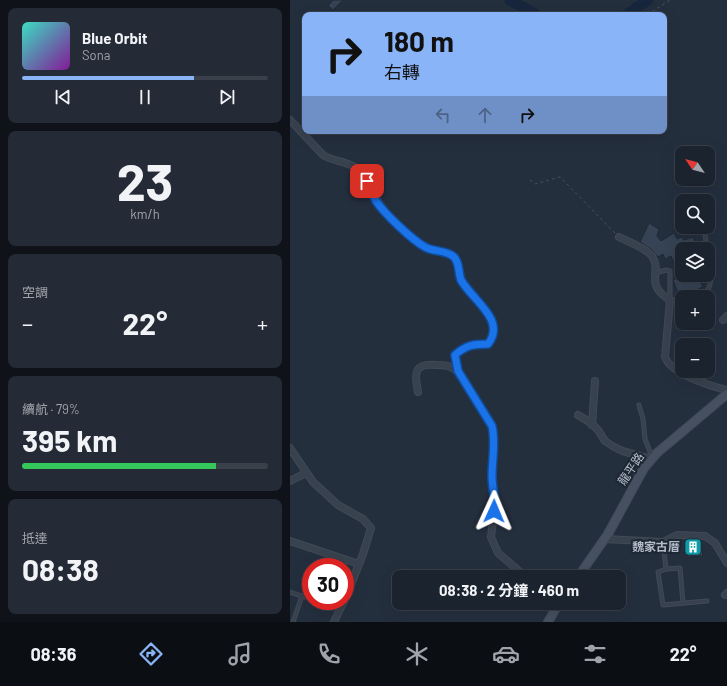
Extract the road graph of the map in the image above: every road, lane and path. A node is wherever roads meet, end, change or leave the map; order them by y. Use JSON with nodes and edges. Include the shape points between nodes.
{"nodes":[{"id":1,"x":670,"y":0,"type":"edge"},
{"id":2,"x":652,"y":12,"type":"edge"},
{"id":3,"x":290,"y":120,"type":"edge"},
{"id":4,"x":302,"y":133,"type":"edge"},
{"id":5,"x":303,"y":134,"type":"edge"},
{"id":6,"x":530,"y":180,"type":"dead end"},
{"id":7,"x":705,"y":234,"type":"dead end"},
{"id":8,"x":619,"y":237,"type":"joint"},
{"id":9,"x":706,"y":242,"type":"edge"},
{"id":10,"x":655,"y":273,"type":"junction"},
{"id":11,"x":670,"y":300,"type":"junction"},
{"id":12,"x":675,"y":300,"type":"edge"},
{"id":13,"x":458,"y":371,"type":"junction"},
{"id":14,"x":595,"y":381,"type":"dead end"},
{"id":15,"x":727,"y":390,"type":"edge"},
{"id":16,"x":418,"y":392,"type":"dead end"},
{"id":17,"x":727,"y":394,"type":"edge"},
{"id":18,"x":639,"y":405,"type":"dead end"},
{"id":19,"x":578,"y":415,"type":"dead end"},
{"id":20,"x":592,"y":425,"type":"junction"},
{"id":21,"x":290,"y":448,"type":"edge"},
{"id":22,"x":652,"y":459,"type":"junction"},
{"id":23,"x":306,"y":473,"type":"junction"},
{"id":24,"x":290,"y":480,"type":"edge"},
{"id":25,"x":605,"y":539,"type":"junction"},
{"id":26,"x":290,"y":541,"type":"edge"},
{"id":27,"x":663,"y":542,"type":"junction"},
{"id":28,"x":727,"y":563,"type":"edge"},
{"id":29,"x":359,"y":564,"type":"junction"},
{"id":30,"x":666,"y":569,"type":"junction"},
{"id":31,"x":518,"y":570,"type":"edge"},
{"id":32,"x":583,"y":570,"type":"edge"},
{"id":33,"x":354,"y":577,"type":"edge"},
{"id":34,"x":290,"y":592,"type":"edge"},
{"id":35,"x":302,"y":596,"type":"joint"},
{"id":36,"x":707,"y":601,"type":"dead end"},
{"id":37,"x":683,"y":603,"type":"junction"},
{"id":38,"x":340,"y":610,"type":"edge"},
{"id":39,"x":555,"y":610,"type":"edge"},
{"id":40,"x":293,"y":622,"type":"edge"},
{"id":41,"x":334,"y":622,"type":"edge"},
{"id":42,"x":548,"y":622,"type":"edge"}],
"edges":[{"from":1,"to":2,"type":"path"},
{"from":3,"to":4,"type":"street"},
{"from":5,"to":13,"type":"street","via":[[329,159],[347,163],[359,170],[376,201],[419,243],[431,250],[454,257],[460,278],[491,318],[494,327],[492,339],[488,344],[464,347],[455,355]]},
{"from":6,"to":8,"type":"path","via":[[535,184],[560,176]]},
{"from":7,"to":9,"type":"lane"},
{"from":8,"to":10,"type":"street","via":[[648,252],[652,257]]},
{"from":10,"to":11,"type":"street","via":[[656,288]]},
{"from":10,"to":11,"type":"lane","via":[[670,271]]},
{"from":11,"to":12,"type":"lane"},
{"from":11,"to":15,"type":"street","via":[[665,356],[667,363],[683,374]]},
{"from":13,"to":16,"type":"street","via":[[451,366],[424,364],[418,369],[415,378]]},
{"from":13,"to":31,"type":"street","via":[[492,426],[492,478],[496,503],[491,537],[498,553]]},
{"from":14,"to":20,"type":"street"},
{"from":17,"to":22,"type":"street","name":"龍平路"},
{"from":18,"to":22,"type":"lane","via":[[645,439]]},
{"from":19,"to":20,"type":"street"},
{"from":20,"to":22,"type":"street","via":[[607,442],[625,453]]},
{"from":21,"to":23,"type":"street"},
{"from":22,"to":25,"type":"street","name":"龍平路","via":[[644,468]]},
{"from":23,"to":24,"type":"street"},
{"from":23,"to":29,"type":"street","via":[[338,505],[363,519],[371,528]]},
{"from":25,"to":27,"type":"street"},
{"from":25,"to":32,"type":"street","name":"龍平路"},
{"from":26,"to":29,"type":"street"},
{"from":27,"to":28,"type":"street","via":[[677,535],[705,536],[715,543]]},
{"from":27,"to":30,"type":"lane"},
{"from":29,"to":33,"type":"street"},
{"from":30,"to":37,"type":"lane","via":[[680,568]]},
{"from":30,"to":37,"type":"lane","via":[[658,572],[663,605]]},
{"from":34,"to":35,"type":"lane"},
{"from":35,"to":40,"type":"lane"},
{"from":36,"to":37,"type":"lane"},
{"from":38,"to":41,"type":"street"},
{"from":39,"to":42,"type":"street"}]}
